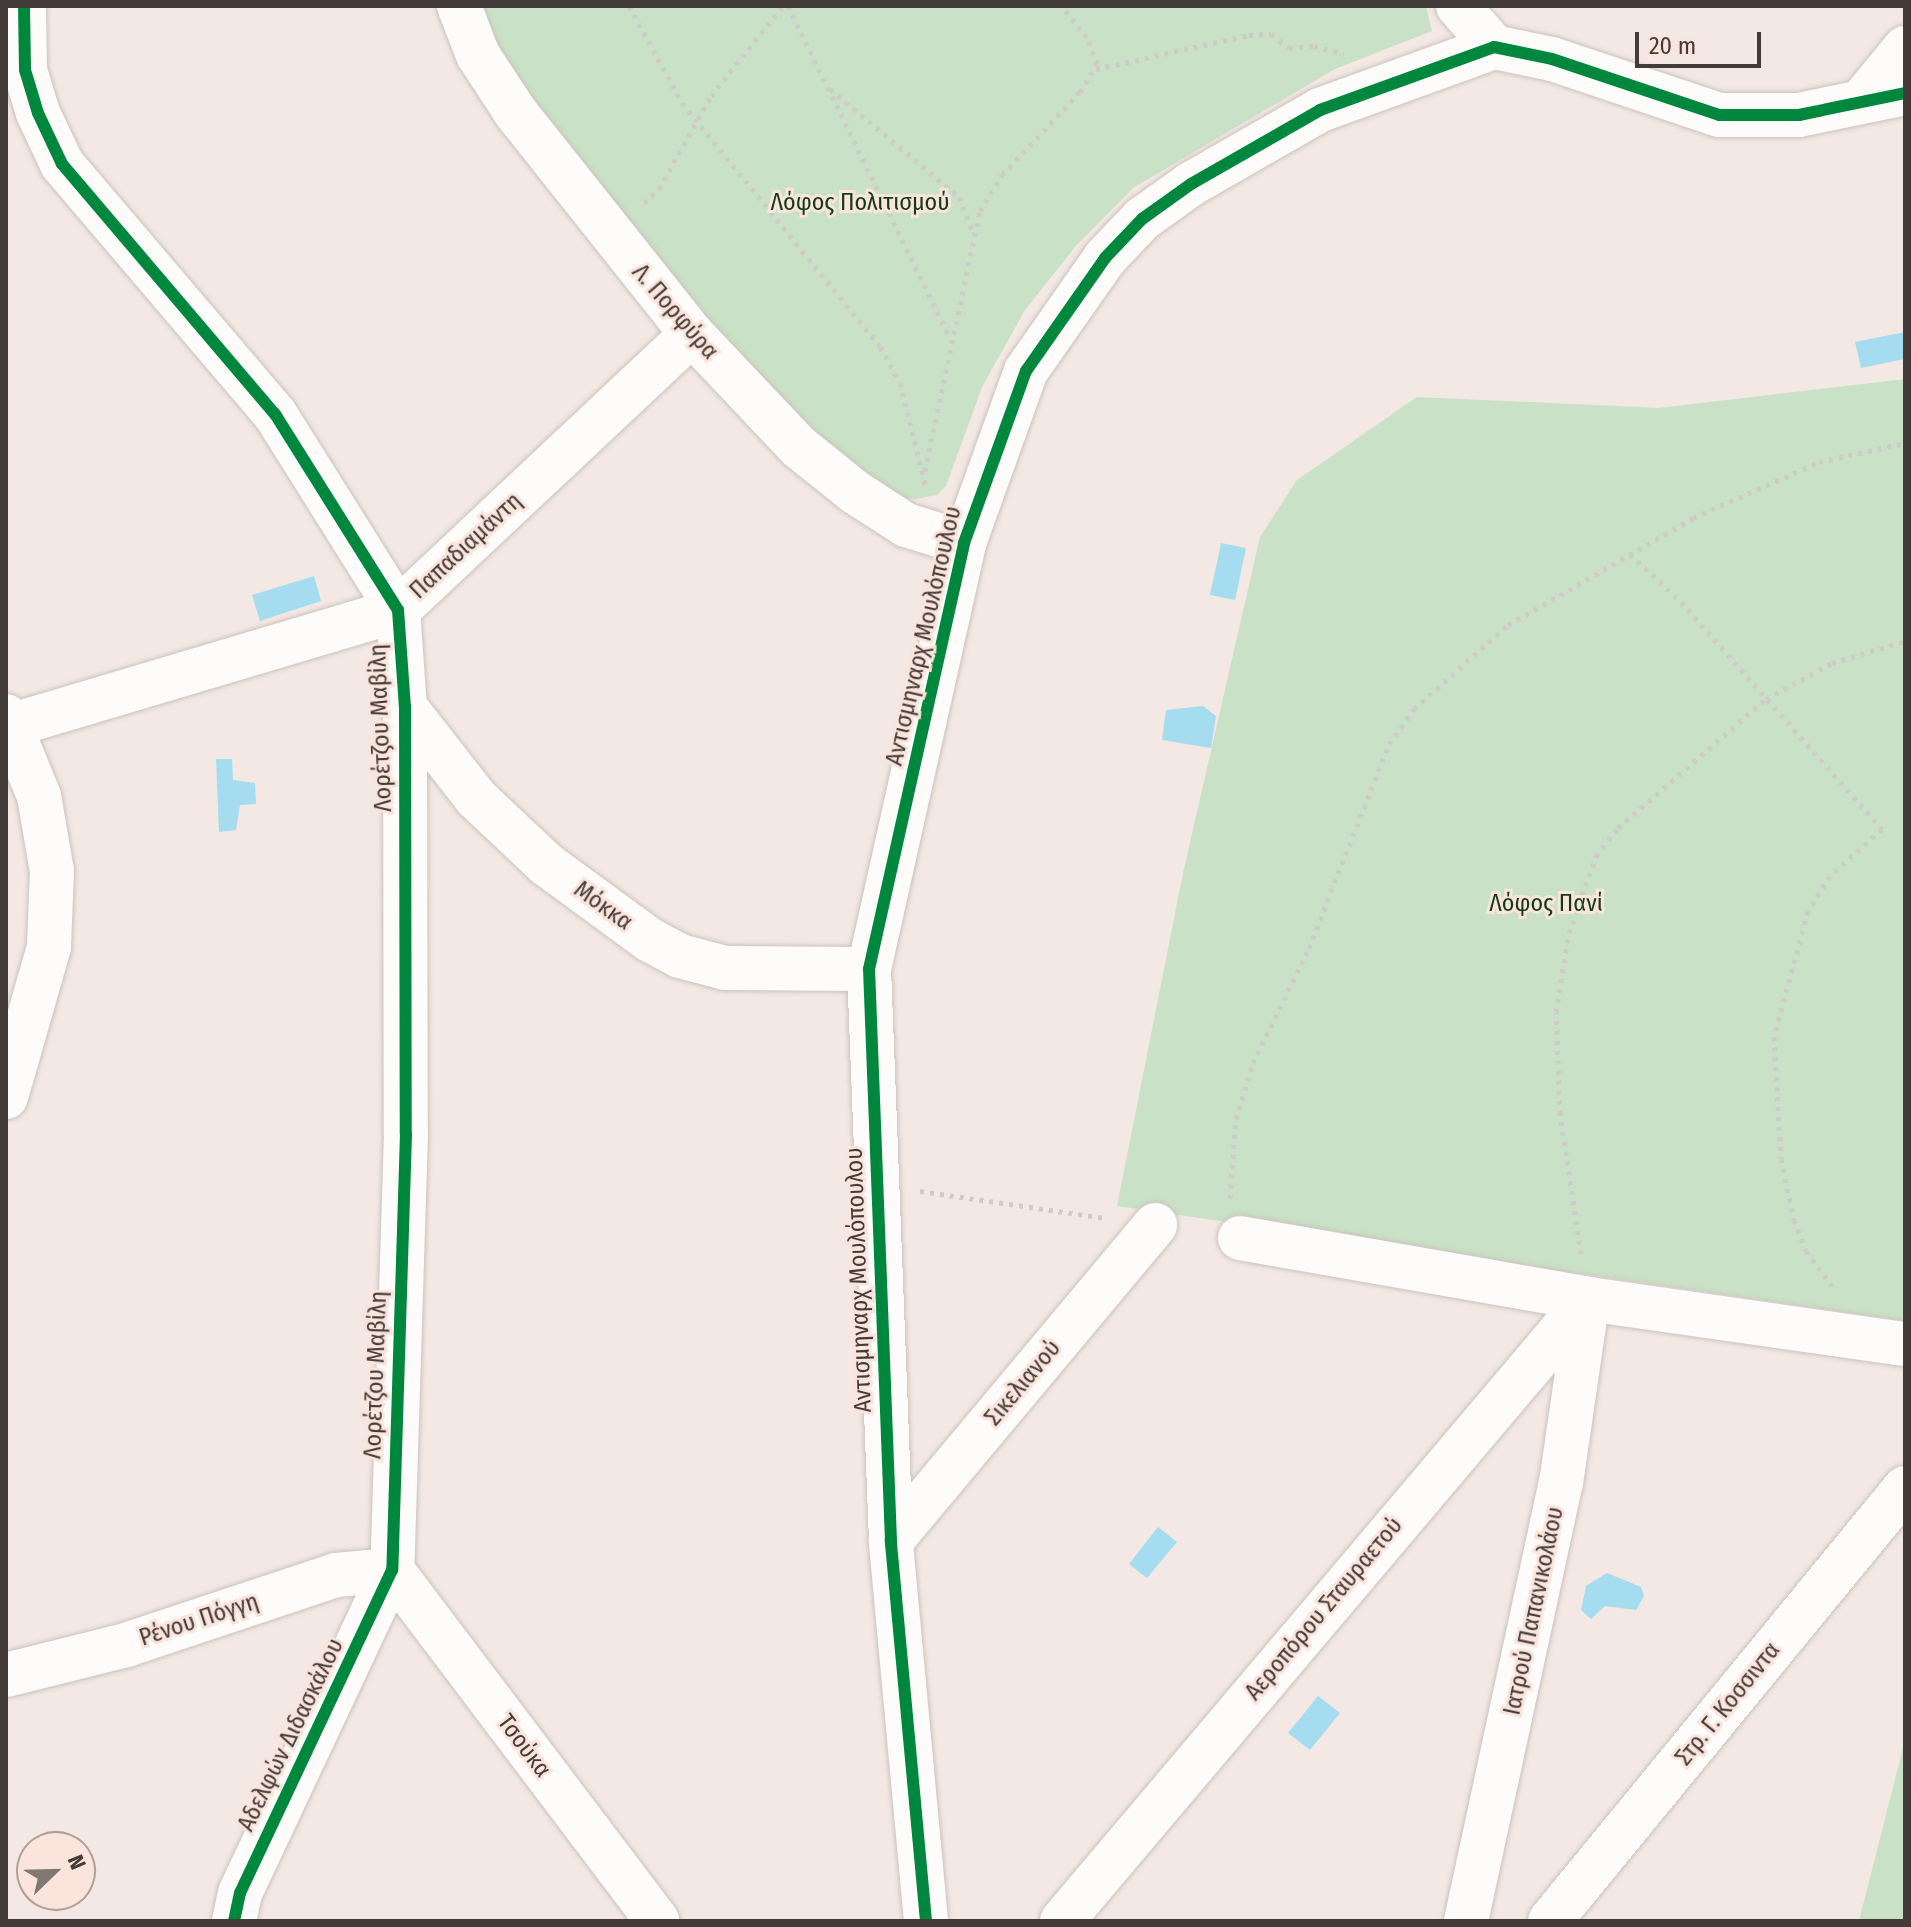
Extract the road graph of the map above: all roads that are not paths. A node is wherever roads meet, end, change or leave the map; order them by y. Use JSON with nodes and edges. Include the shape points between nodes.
{"nodes":[{"id":1,"x":24,"y":6,"type":"edge"},
{"id":2,"x":459,"y":6,"type":"edge"},
{"id":3,"x":1458,"y":6,"type":"edge"},
{"id":4,"x":1494,"y":47,"type":"junction"},
{"id":5,"x":1905,"y":48,"type":"edge"},
{"id":6,"x":1884,"y":96,"type":"edge"},
{"id":7,"x":692,"y":334,"type":"junction"},
{"id":8,"x":944,"y":537,"type":"junction"},
{"id":9,"x":398,"y":610,"type":"junction"},
{"id":10,"x":405,"y":707,"type":"junction"},
{"id":11,"x":8,"y":723,"type":"edge"},
{"id":12,"x":869,"y":969,"type":"junction"},
{"id":13,"x":6,"y":1097,"type":"edge"},
{"id":14,"x":1155,"y":1225,"type":"road end"},
{"id":15,"x":1240,"y":1238,"type":"road end"},
{"id":16,"x":1588,"y":1299,"type":"junction"},
{"id":17,"x":1892,"y":1342,"type":"edge"},
{"id":18,"x":1905,"y":1488,"type":"edge"},
{"id":19,"x":891,"y":1541,"type":"junction"},
{"id":20,"x":392,"y":1570,"type":"junction"},
{"id":21,"x":6,"y":1675,"type":"edge"},
{"id":22,"x":234,"y":1921,"type":"edge"},
{"id":23,"x":657,"y":1921,"type":"edge"},
{"id":24,"x":926,"y":1921,"type":"edge"},
{"id":25,"x":1062,"y":1921,"type":"edge"},
{"id":26,"x":1466,"y":1921,"type":"edge"},
{"id":27,"x":1550,"y":1921,"type":"edge"}],
"edges":[{"from":1,"to":9,"type":"street","name":"Λορέτζου Μαβίλη","via":[[25,70],[62,164],[275,414]]},
{"from":2,"to":7,"type":"street","name":"Λ. Πορφύρα","via":[[478,55],[608,233]]},
{"from":3,"to":4,"type":"street"},
{"from":4,"to":6,"type":"street","via":[[1552,59],[1719,115],[1799,115]]},
{"from":4,"to":8,"type":"street","name":"Αντισμηναρχ Μουλόπουλου","via":[[1320,110],[1191,184],[1142,219],[1105,258],[1026,371]]},
{"from":5,"to":6,"type":"street"},
{"from":7,"to":8,"type":"street","name":"Λ. Πορφύρα","via":[[799,447],[906,525]]},
{"from":7,"to":9,"type":"street","name":"Παπαδιαμάντη"},
{"from":8,"to":12,"type":"street","name":"Αντισμηναρχ Μουλόπουλου"},
{"from":9,"to":10,"type":"street","name":"Λορέτζου Μαβίλη"},
{"from":9,"to":11,"type":"street","name":"Παπαδιαμάντη"},
{"from":10,"to":12,"type":"street","name":"Μόκκα","via":[[476,798],[546,864],[650,940],[680,956],[725,968]]},
{"from":10,"to":20,"type":"street","name":"Λορέτζου Μαβίλη","via":[[406,1134]]},
{"from":11,"to":13,"type":"street","via":[[39,796],[52,871],[49,947]]},
{"from":12,"to":19,"type":"street","name":"Αντισμηναρχ Μουλόπουλου"},
{"from":14,"to":19,"type":"street","name":"Σικελιανού"},
{"from":15,"to":16,"type":"street"},
{"from":16,"to":17,"type":"street"},
{"from":16,"to":25,"type":"street","name":"Αεροπόρου Σταυραετού"},
{"from":16,"to":26,"type":"street","name":"Ιατρού Παπανικολάου","via":[[1561,1483]]},
{"from":18,"to":27,"type":"street","name":"Στρ. Γ. Κοσσιντα"},
{"from":19,"to":24,"type":"street","name":"Αντισμηναρχ Μουλόπουλου"},
{"from":20,"to":21,"type":"street","name":"Ρένου Πόγγη","via":[[336,1575],[126,1645]]},
{"from":20,"to":22,"type":"street","name":"Αδελφών Διδασκάλου","via":[[240,1893]]},
{"from":20,"to":23,"type":"street","name":"Τσούκα"}]}
